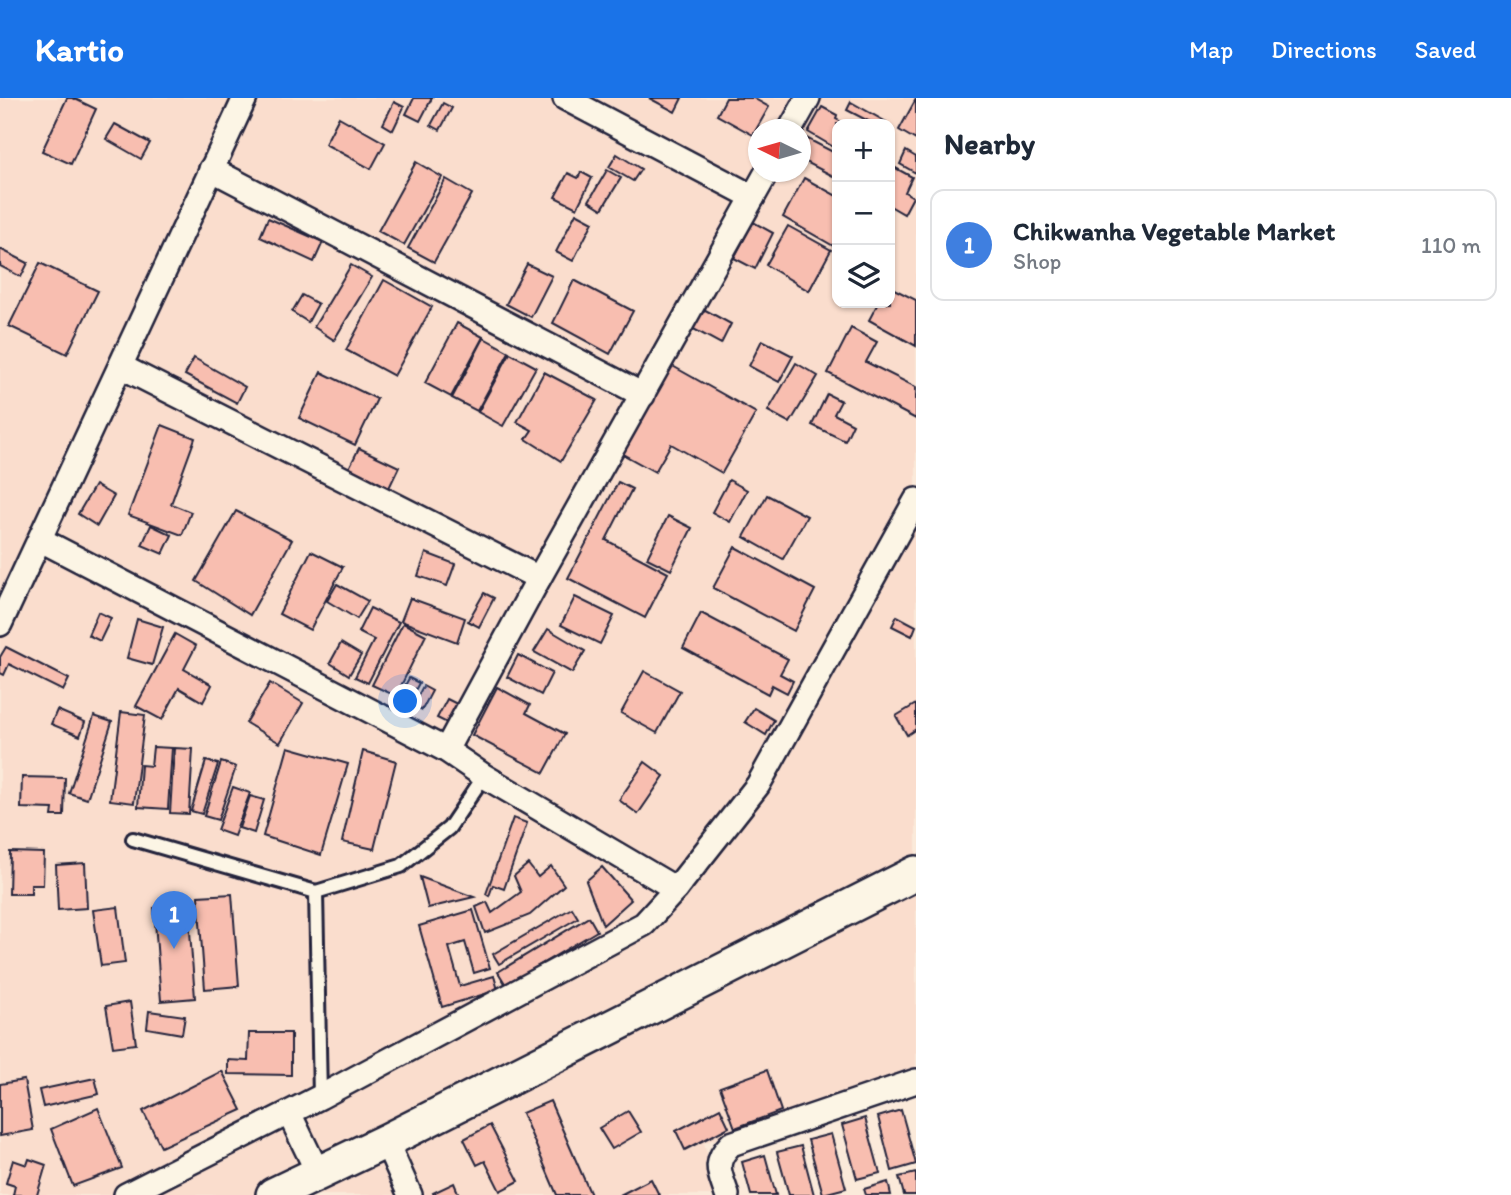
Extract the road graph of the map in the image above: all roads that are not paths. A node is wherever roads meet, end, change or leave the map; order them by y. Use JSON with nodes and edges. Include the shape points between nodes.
{"nodes":[{"id":1,"x":245,"y":98,"type":"edge"},
{"id":2,"x":565,"y":98,"type":"edge"},
{"id":3,"x":808,"y":98,"type":"edge"},
{"id":4,"x":796,"y":119,"type":"edge"},
{"id":5,"x":211,"y":169,"type":"junction"},
{"id":6,"x":761,"y":182,"type":"edge"},
{"id":7,"x":753,"y":197,"type":"junction"},
{"id":8,"x":122,"y":367,"type":"junction"},
{"id":9,"x":643,"y":395,"type":"junction"},
{"id":10,"x":916,"y":500,"type":"edge"},
{"id":11,"x":41,"y":540,"type":"junction"},
{"id":12,"x":539,"y":578,"type":"junction"},
{"id":13,"x":0,"y":624,"type":"edge"},
{"id":14,"x":446,"y":750,"type":"junction"},
{"id":15,"x":484,"y":776,"type":"junction"},
{"id":16,"x":133,"y":839,"type":"dead end"},
{"id":17,"x":916,"y":873,"type":"edge"},
{"id":18,"x":676,"y":889,"type":"junction"},
{"id":19,"x":316,"y":892,"type":"junction"},
{"id":20,"x":916,"y":1081,"type":"edge"},
{"id":21,"x":320,"y":1097,"type":"junction"},
{"id":22,"x":289,"y":1113,"type":"junction"},
{"id":23,"x":386,"y":1141,"type":"junction"},
{"id":24,"x":318,"y":1173,"type":"junction"},
{"id":25,"x":126,"y":1195,"type":"edge"},
{"id":26,"x":273,"y":1195,"type":"edge"},
{"id":27,"x":410,"y":1195,"type":"edge"},
{"id":28,"x":727,"y":1195,"type":"edge"}],
"edges":[{"from":1,"to":5,"type":"street"},
{"from":2,"to":7,"type":"street"},
{"from":3,"to":4,"type":"street"},
{"from":5,"to":8,"type":"street"},
{"from":5,"to":9,"type":"street"},
{"from":6,"to":7,"type":"street"},
{"from":7,"to":9,"type":"street"},
{"from":8,"to":11,"type":"street"},
{"from":8,"to":12,"type":"street"},
{"from":9,"to":12,"type":"street"},
{"from":10,"to":18,"type":"street","via":[[758,785]]},
{"from":11,"to":13,"type":"street"},
{"from":11,"to":14,"type":"street"},
{"from":12,"to":14,"type":"street"},
{"from":14,"to":15,"type":"street"},
{"from":15,"to":18,"type":"street"},
{"from":15,"to":19,"type":"lane","via":[[449,828],[401,866]]},
{"from":16,"to":19,"type":"lane"},
{"from":17,"to":23,"type":"street"},
{"from":18,"to":21,"type":"street","via":[[644,924]]},
{"from":19,"to":21,"type":"lane"},
{"from":20,"to":28,"type":"street","via":[[731,1144],[720,1154],[718,1169]]},
{"from":21,"to":22,"type":"street"},
{"from":22,"to":24,"type":"street"},
{"from":22,"to":25,"type":"street"},
{"from":23,"to":24,"type":"street"},
{"from":23,"to":27,"type":"street"},
{"from":24,"to":26,"type":"street"}]}
